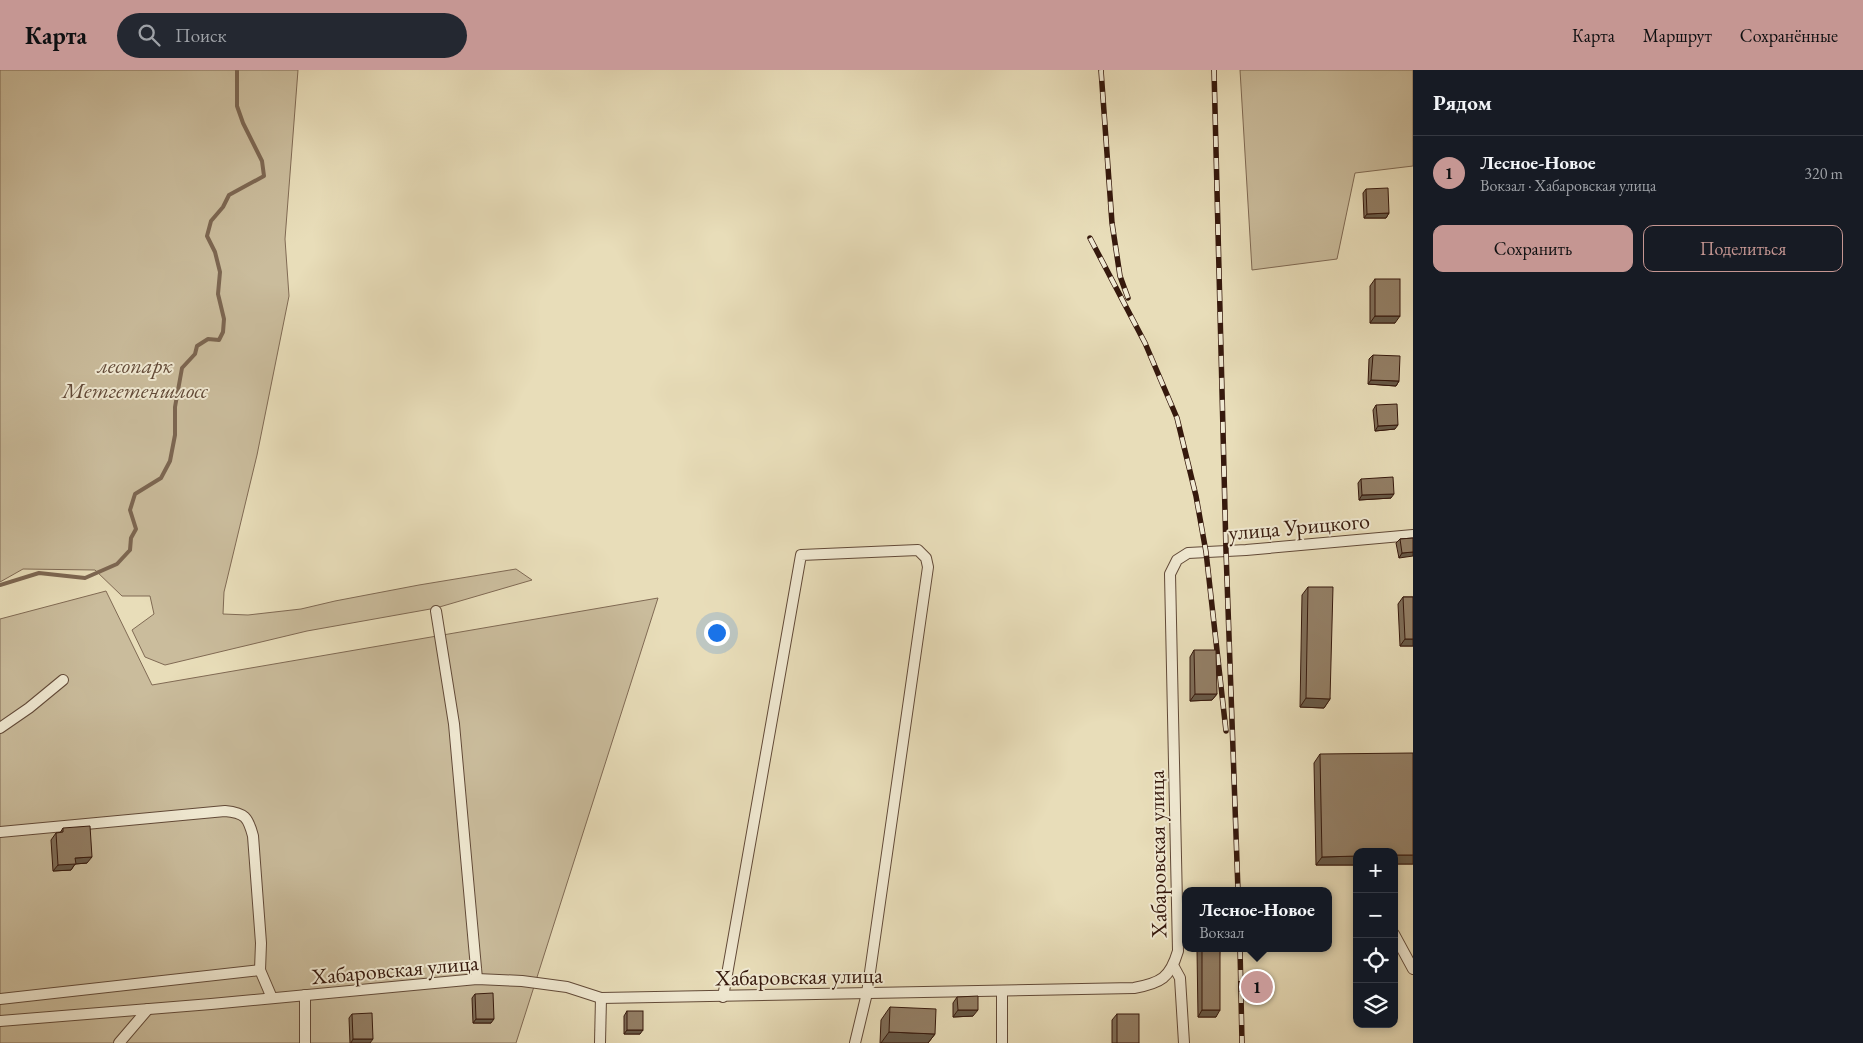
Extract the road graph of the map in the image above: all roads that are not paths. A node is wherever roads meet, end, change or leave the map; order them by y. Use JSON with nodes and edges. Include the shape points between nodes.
{"nodes":[{"id":1,"x":1413,"y":535,"type":"edge"},
{"id":2,"x":1188,"y":553,"type":"joint"},
{"id":3,"x":436,"y":611,"type":"dead end"},
{"id":4,"x":62,"y":680,"type":"dead end"},
{"id":5,"x":0,"y":728,"type":"edge"},
{"id":6,"x":0,"y":832,"type":"edge"},
{"id":7,"x":1396,"y":938,"type":"edge"},
{"id":8,"x":1174,"y":966,"type":"junction"},
{"id":9,"x":1413,"y":969,"type":"edge"},
{"id":10,"x":260,"y":970,"type":"junction"},
{"id":11,"x":477,"y":979,"type":"junction"},
{"id":12,"x":1002,"y":991,"type":"junction"},
{"id":13,"x":867,"y":993,"type":"junction"},
{"id":14,"x":305,"y":995,"type":"junction"},
{"id":15,"x":723,"y":997,"type":"junction"},
{"id":16,"x":272,"y":998,"type":"junction"},
{"id":17,"x":602,"y":998,"type":"junction"},
{"id":18,"x":0,"y":999,"type":"edge"},
{"id":19,"x":148,"y":1009,"type":"junction"},
{"id":20,"x":0,"y":1021,"type":"edge"},
{"id":21,"x":120,"y":1043,"type":"edge"},
{"id":22,"x":305,"y":1043,"type":"edge"},
{"id":23,"x":600,"y":1043,"type":"edge"},
{"id":24,"x":855,"y":1043,"type":"edge"},
{"id":25,"x":1002,"y":1043,"type":"edge"},
{"id":26,"x":1184,"y":1043,"type":"edge"}],
"edges":[{"from":1,"to":2,"type":"street","name":"улица Урицкого"},
{"from":2,"to":8,"type":"street","name":"Хабаровская улица","via":[[1177,560],[1170,574],[1178,951]]},
{"from":3,"to":11,"type":"street","via":[[454,724]]},
{"from":4,"to":5,"type":"street"},
{"from":6,"to":10,"type":"street","via":[[226,811],[239,813],[249,820],[253,836]]},
{"from":7,"to":9,"type":"street"},
{"from":8,"to":12,"type":"street","name":"Хабаровская улица","via":[[1165,977],[1151,985],[1134,988]]},
{"from":8,"to":26,"type":"street","via":[[1180,978]]},
{"from":10,"to":16,"type":"street"},
{"from":10,"to":18,"type":"street"},
{"from":11,"to":14,"type":"street","name":"Хабаровская улица"},
{"from":11,"to":17,"type":"street","name":"Хабаровская улица","via":[[567,987]]},
{"from":12,"to":13,"type":"street","name":"Хабаровская улица"},
{"from":12,"to":25,"type":"street"},
{"from":13,"to":15,"type":"street","name":"Хабаровская улица"},
{"from":13,"to":15,"type":"street","via":[[928,567],[926,558],[918,550],[801,555]]},
{"from":13,"to":24,"type":"street"},
{"from":14,"to":16,"type":"street","name":"Хабаровская улица"},
{"from":14,"to":22,"type":"street"},
{"from":15,"to":17,"type":"street","name":"Хабаровская улица"},
{"from":16,"to":19,"type":"street","name":"Хабаровская улица"},
{"from":17,"to":23,"type":"street"},
{"from":19,"to":20,"type":"street","name":"Хабаровская улица"},
{"from":19,"to":21,"type":"street"}]}
